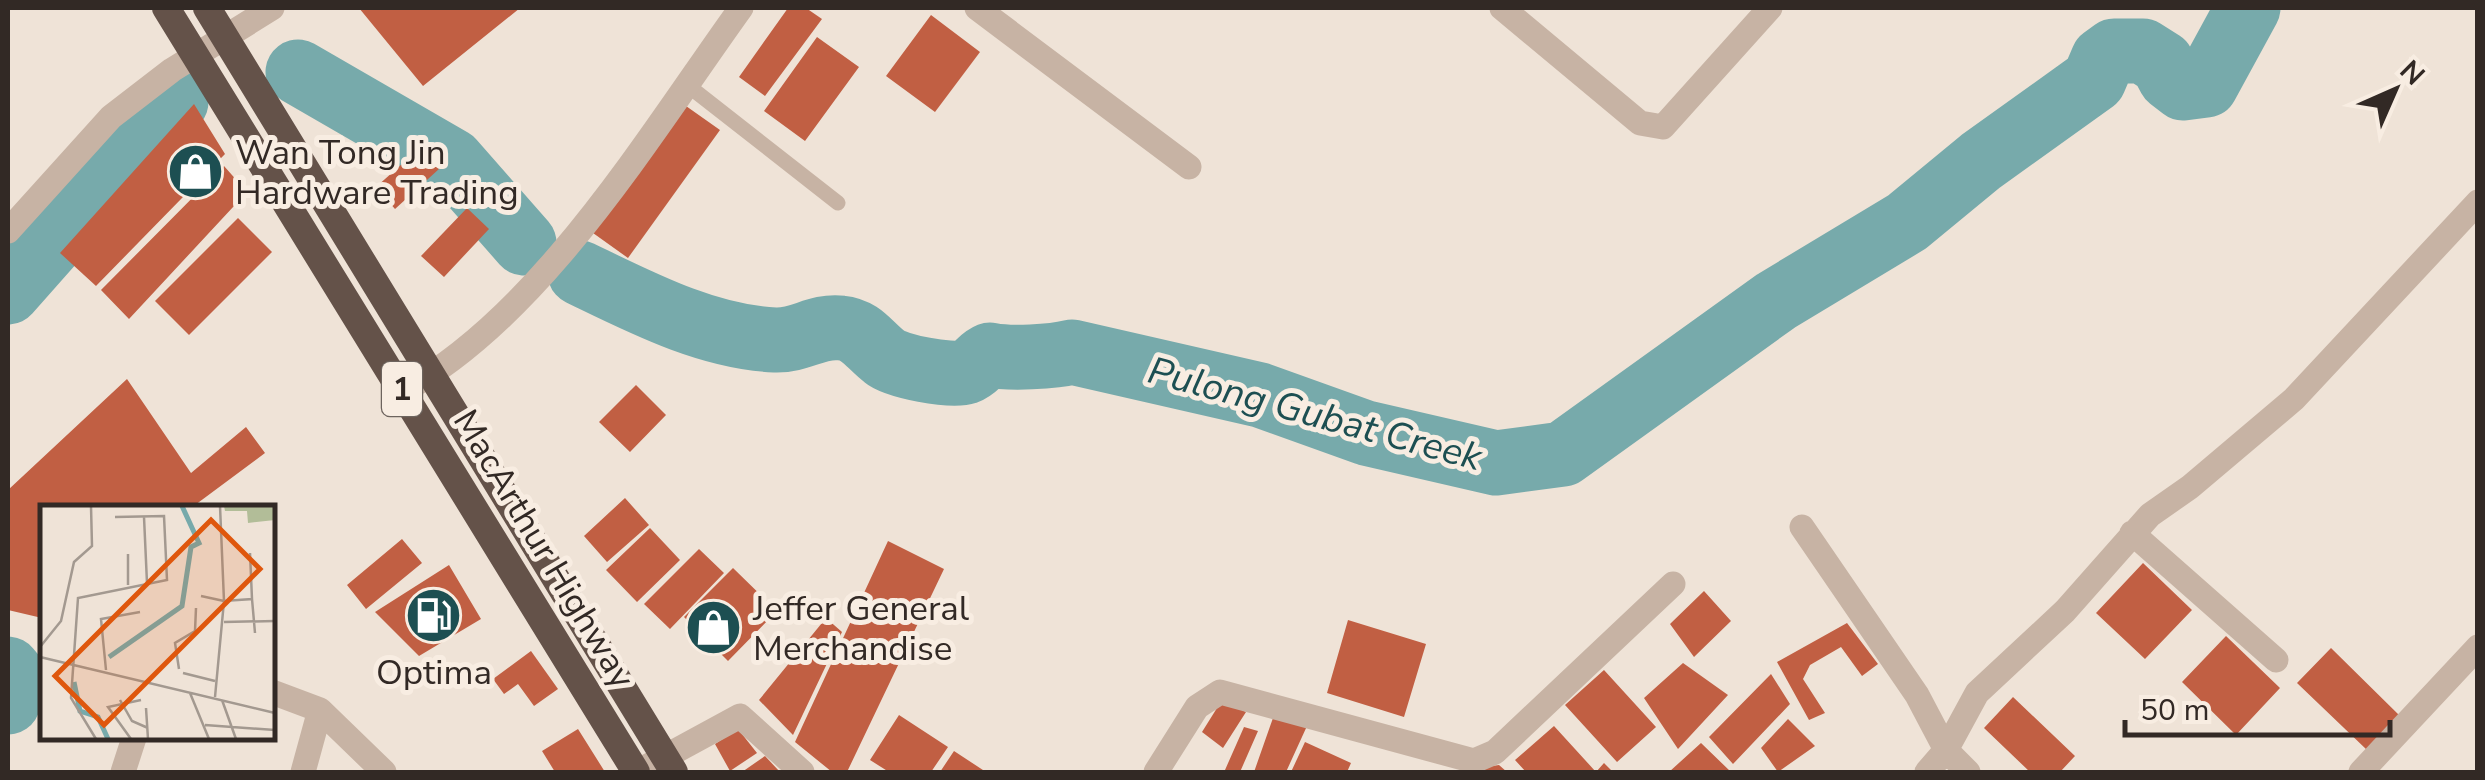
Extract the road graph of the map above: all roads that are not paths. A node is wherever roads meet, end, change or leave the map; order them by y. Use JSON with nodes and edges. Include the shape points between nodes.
{"nodes":[{"id":1,"x":166,"y":8,"type":"edge"},
{"id":2,"x":207,"y":8,"type":"edge"},
{"id":3,"x":272,"y":8,"type":"edge"},
{"id":4,"x":741,"y":8,"type":"edge"},
{"id":5,"x":978,"y":8,"type":"edge"},
{"id":6,"x":1502,"y":8,"type":"edge"},
{"id":7,"x":1770,"y":8,"type":"edge"},
{"id":8,"x":227,"y":40,"type":"junction"},
{"id":9,"x":196,"y":57,"type":"junction"},
{"id":10,"x":686,"y":84,"type":"junction"},
{"id":11,"x":1189,"y":166,"type":"dead end"},
{"id":12,"x":2478,"y":202,"type":"edge"},
{"id":13,"x":838,"y":203,"type":"dead end"},
{"id":14,"x":8,"y":231,"type":"edge"},
{"id":15,"x":432,"y":375,"type":"junction"},
{"id":16,"x":404,"y":391,"type":"junction"},
{"id":17,"x":1802,"y":527,"type":"dead end"},
{"id":18,"x":2132,"y":534,"type":"junction"},
{"id":19,"x":1672,"y":584,"type":"dead end"},
{"id":20,"x":2478,"y":646,"type":"edge"},
{"id":21,"x":2276,"y":660,"type":"dead end"},
{"id":22,"x":275,"y":693,"type":"edge"},
{"id":23,"x":320,"y":710,"type":"junction"},
{"id":24,"x":133,"y":740,"type":"edge"},
{"id":25,"x":1946,"y":750,"type":"junction"},
{"id":26,"x":669,"y":765,"type":"edge"},
{"id":27,"x":123,"y":772,"type":"edge"},
{"id":28,"x":303,"y":772,"type":"edge"},
{"id":29,"x":384,"y":772,"type":"edge"},
{"id":30,"x":636,"y":772,"type":"edge"},
{"id":31,"x":802,"y":772,"type":"edge"},
{"id":32,"x":1156,"y":772,"type":"edge"},
{"id":33,"x":1928,"y":772,"type":"edge"},
{"id":34,"x":1968,"y":772,"type":"edge"},
{"id":35,"x":2362,"y":772,"type":"edge"}],
"edges":[{"from":1,"to":9,"type":"highway","name":"MacArthur Highway","number":"1"},
{"from":2,"to":8,"type":"highway","name":"MacArthur Highway","number":"1"},
{"from":3,"to":8,"type":"street"},
{"from":4,"to":10,"type":"street"},
{"from":5,"to":11,"type":"street"},
{"from":6,"to":7,"type":"street","via":[[1640,123],[1663,127]]},
{"from":8,"to":9,"type":"street"},
{"from":8,"to":15,"type":"highway","name":"MacArthur Highway","number":"1"},
{"from":9,"to":14,"type":"street","via":[[111,117]]},
{"from":9,"to":16,"type":"highway","name":"MacArthur Highway","number":"1"},
{"from":10,"to":13,"type":"lane"},
{"from":10,"to":15,"type":"street","via":[[570,244],[458,358]]},
{"from":12,"to":18,"type":"street","via":[[2294,399]]},
{"from":15,"to":16,"type":"street"},
{"from":15,"to":26,"type":"highway","name":"MacArthur Highway","number":"1"},
{"from":16,"to":30,"type":"highway","name":"MacArthur Highway","number":"1"},
{"from":17,"to":25,"type":"street","via":[[1917,695]]},
{"from":18,"to":21,"type":"street"},
{"from":18,"to":25,"type":"street","via":[[2065,610],[1977,692]]},
{"from":19,"to":32,"type":"street","via":[[1495,752],[1474,762],[1220,692],[1197,707]]},
{"from":20,"to":35,"type":"street"},
{"from":22,"to":23,"type":"street"},
{"from":23,"to":28,"type":"street"},
{"from":23,"to":29,"type":"street"},
{"from":24,"to":27,"type":"street"},
{"from":25,"to":33,"type":"street"},
{"from":25,"to":34,"type":"street"},
{"from":26,"to":30,"type":"street"},
{"from":26,"to":31,"type":"street","via":[[740,716]]}]}
